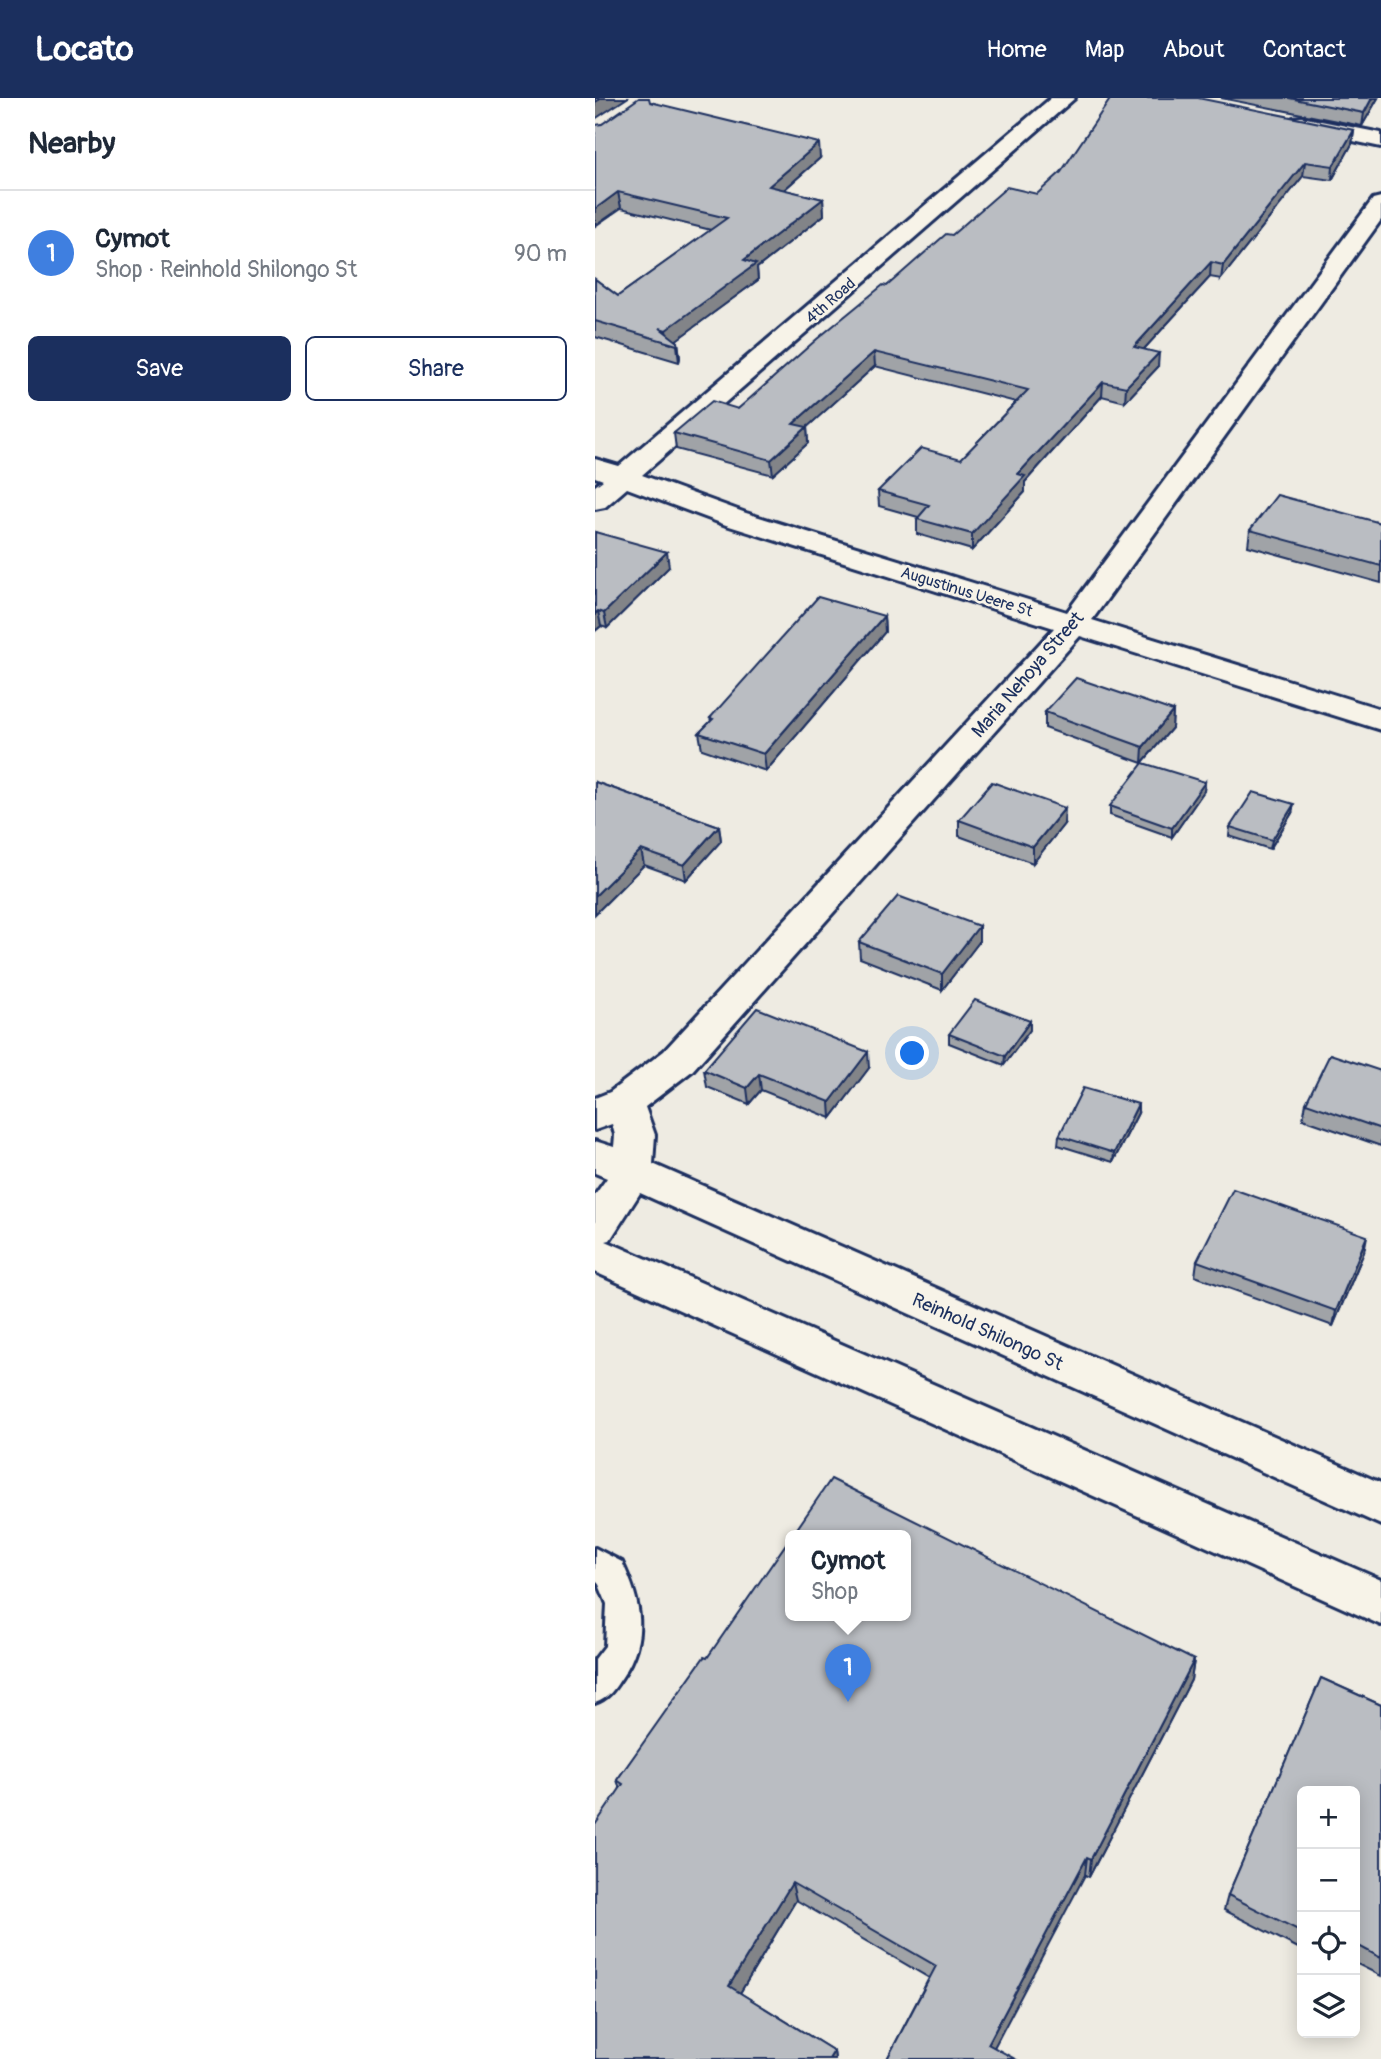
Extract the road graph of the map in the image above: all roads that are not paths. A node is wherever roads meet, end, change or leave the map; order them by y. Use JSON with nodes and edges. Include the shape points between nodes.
{"nodes":[{"id":1,"x":1064,"y":98,"type":"edge"},
{"id":2,"x":1286,"y":120,"type":"edge"},
{"id":3,"x":1381,"y":140,"type":"edge"},
{"id":4,"x":1381,"y":204,"type":"edge"},
{"id":5,"x":595,"y":467,"type":"edge"},
{"id":6,"x":625,"y":476,"type":"junction"},
{"id":7,"x":595,"y":501,"type":"edge"},
{"id":8,"x":1074,"y":624,"type":"junction"},
{"id":9,"x":1381,"y":720,"type":"edge"},
{"id":10,"x":610,"y":1108,"type":"edge"},
{"id":11,"x":613,"y":1165,"type":"edge"},
{"id":12,"x":595,"y":1228,"type":"edge"},
{"id":13,"x":595,"y":1254,"type":"edge"},
{"id":14,"x":1381,"y":1505,"type":"edge"},
{"id":15,"x":595,"y":1563,"type":"edge"},
{"id":16,"x":1381,"y":1603,"type":"edge"},
{"id":17,"x":595,"y":1687,"type":"edge"}],
"edges":[{"from":1,"to":6,"type":"street","name":"4th Road"},
{"from":2,"to":3,"type":"street"},
{"from":4,"to":8,"type":"street","name":"Maria Nehoya Street"},
{"from":5,"to":6,"type":"street","name":"Augustinus Ueere St"},
{"from":6,"to":7,"type":"street","name":"4th Road"},
{"from":6,"to":8,"type":"street","name":"Augustinus Ueere St","via":[[736,519]]},
{"from":8,"to":9,"type":"street","name":"Augustinus Ueere St"},
{"from":8,"to":10,"type":"street","name":"Maria Nehoya Street","via":[[678,1061]]},
{"from":10,"to":11,"type":"street","via":[[635,1135]]},
{"from":11,"to":12,"type":"street"},
{"from":11,"to":14,"type":"street","name":"Reinhold Shilongo St"},
{"from":13,"to":16,"type":"street"},
{"from":15,"to":17,"type":"lane","via":[[611,1572],[623,1604],[621,1650]]}]}
